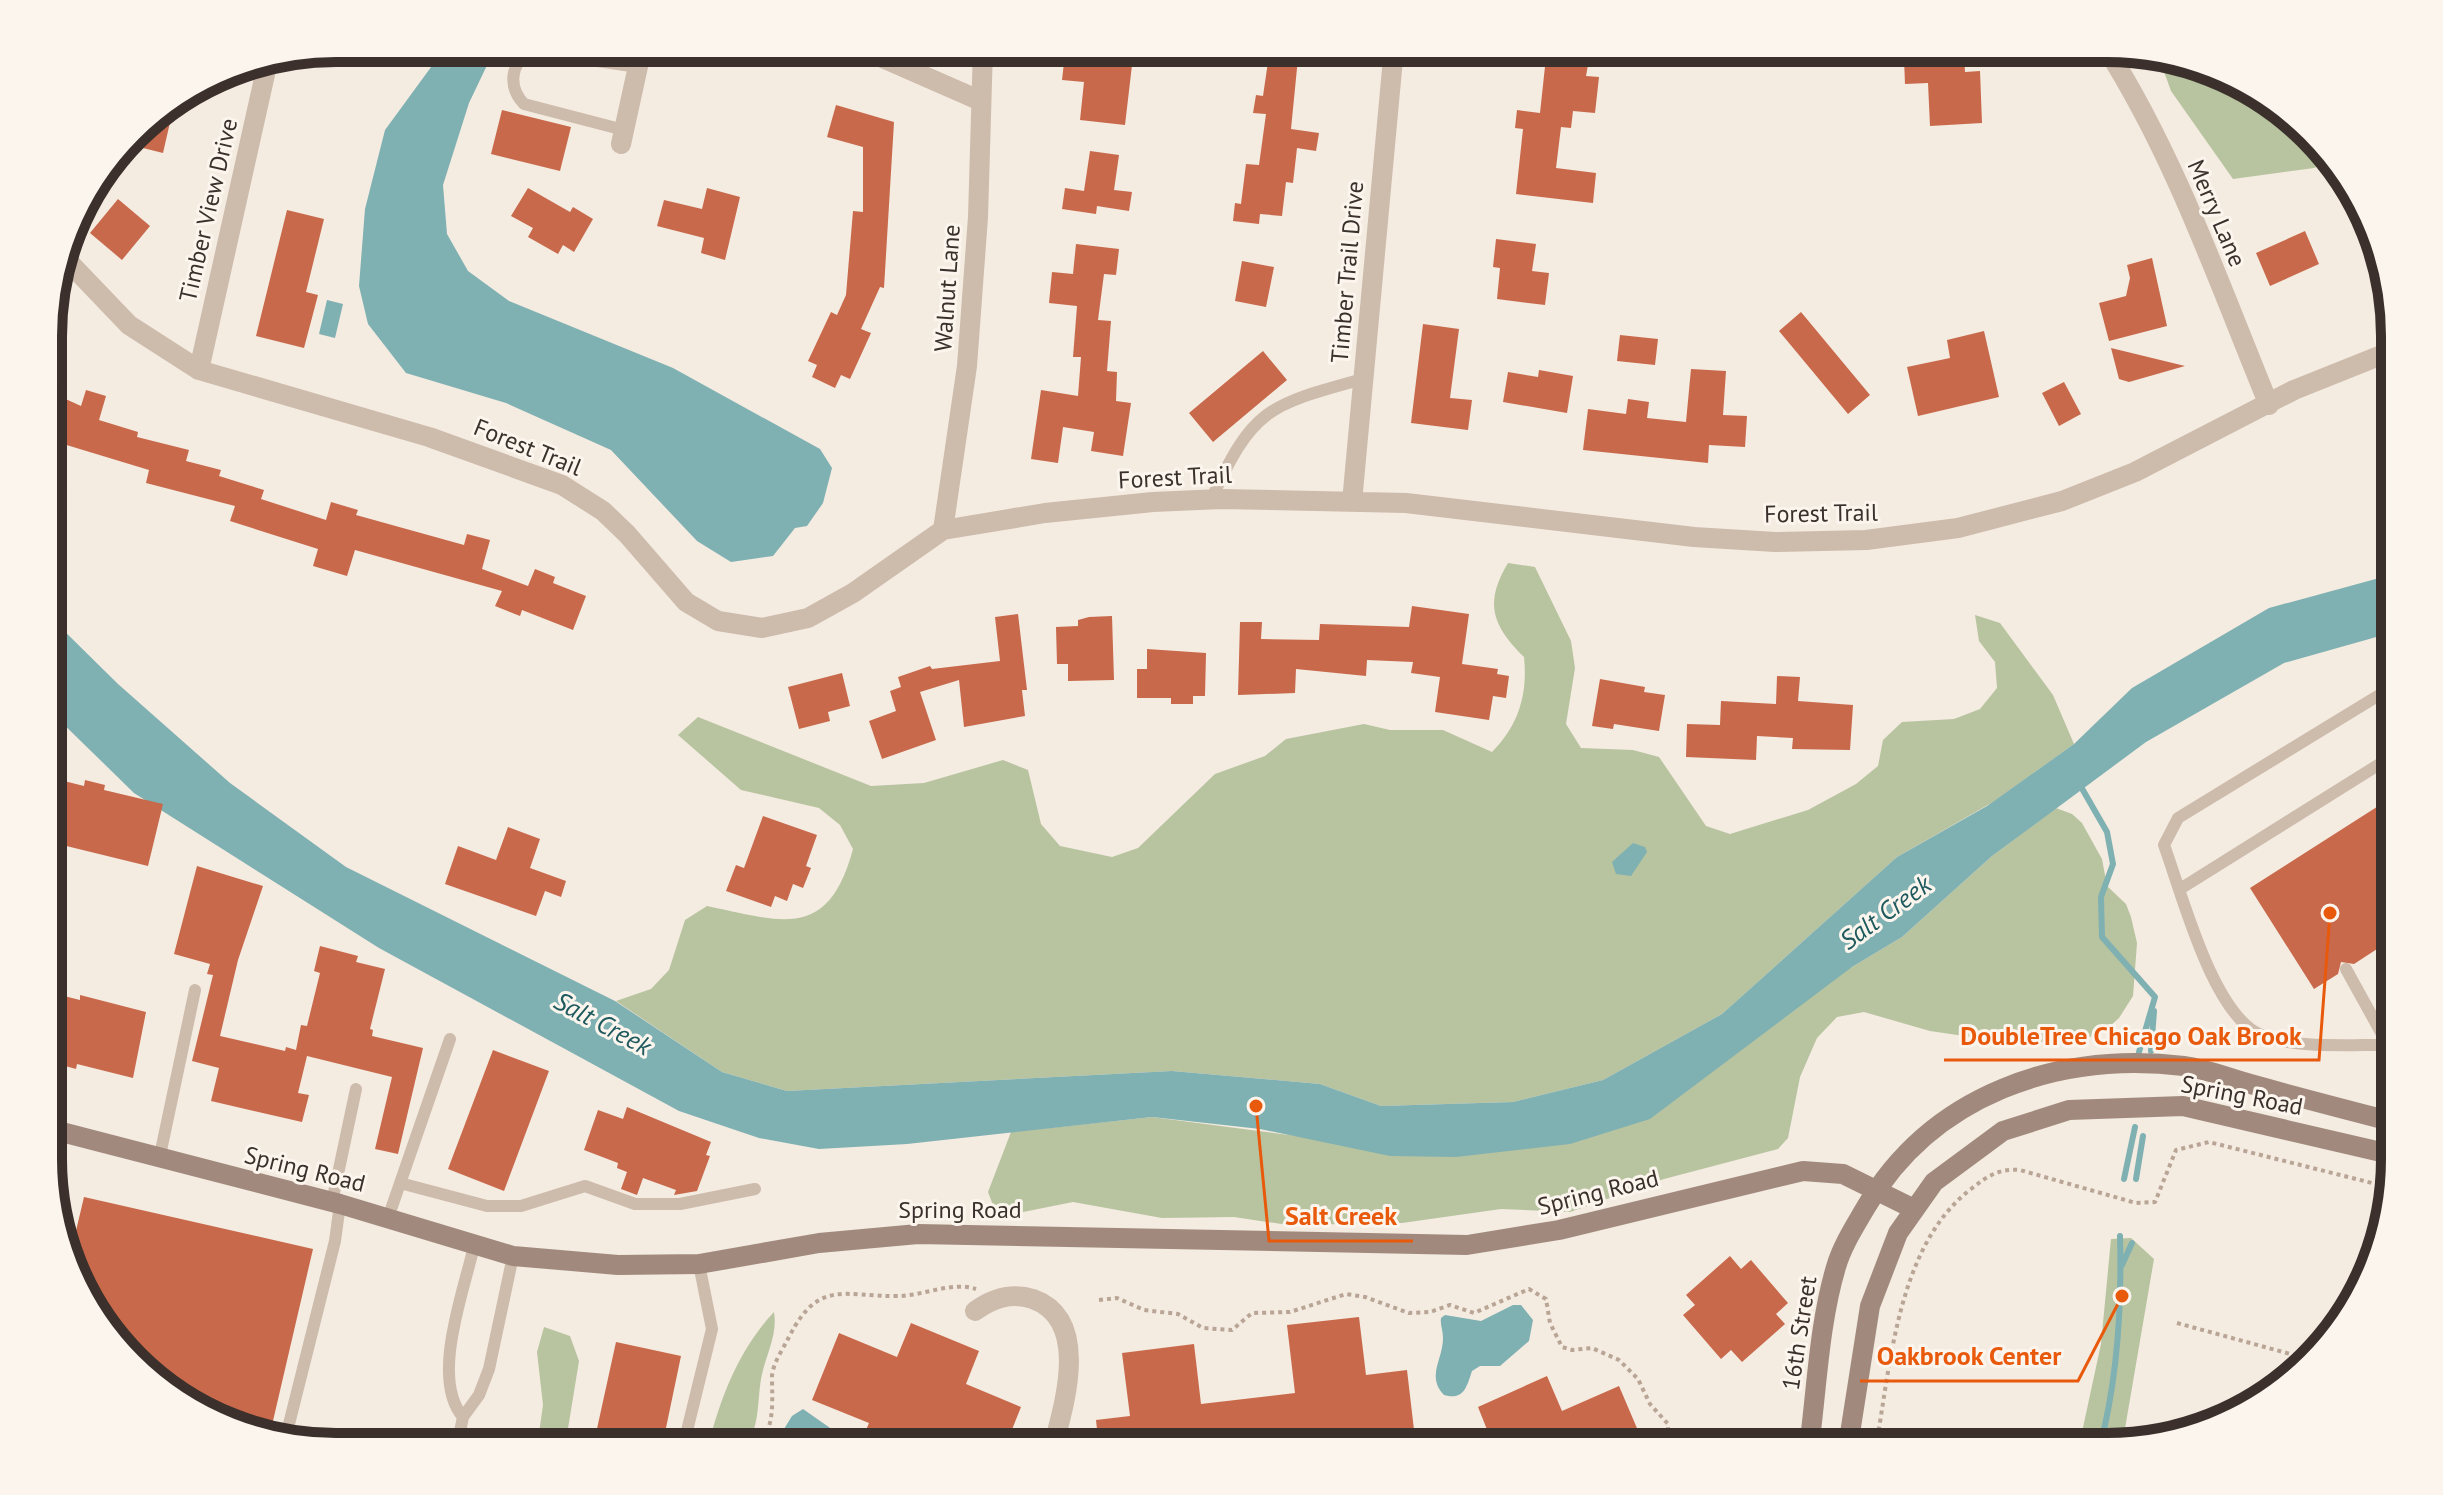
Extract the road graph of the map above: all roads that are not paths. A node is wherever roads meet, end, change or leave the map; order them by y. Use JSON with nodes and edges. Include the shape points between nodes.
{"nodes":[{"id":1,"x":1393,"y":62,"type":"edge"},
{"id":2,"x":2115,"y":62,"type":"edge"},
{"id":3,"x":518,"y":63,"type":"edge"},
{"id":4,"x":639,"y":63,"type":"edge"},
{"id":5,"x":894,"y":63,"type":"edge"},
{"id":6,"x":982,"y":63,"type":"edge"},
{"id":7,"x":266,"y":72,"type":"edge"},
{"id":8,"x":981,"y":101,"type":"junction"},
{"id":9,"x":622,"y":137,"type":"joint"},
{"id":10,"x":71,"y":265,"type":"edge"},
{"id":11,"x":2380,"y":356,"type":"edge"},
{"id":12,"x":199,"y":370,"type":"junction"},
{"id":13,"x":1363,"y":379,"type":"junction"},
{"id":14,"x":2269,"y":405,"type":"junction"},
{"id":15,"x":1211,"y":500,"type":"junction"},
{"id":16,"x":1352,"y":502,"type":"junction"},
{"id":17,"x":943,"y":530,"type":"junction"},
{"id":18,"x":2380,"y":695,"type":"edge"},
{"id":19,"x":2380,"y":764,"type":"edge"},
{"id":20,"x":2180,"y":889,"type":"junction"},
{"id":21,"x":2346,"y":969,"type":"dead end"},
{"id":22,"x":195,"y":990,"type":"dead end"},
{"id":23,"x":2380,"y":1026,"type":"edge"},
{"id":24,"x":450,"y":1039,"type":"dead end"},
{"id":25,"x":2380,"y":1045,"type":"edge"},
{"id":26,"x":356,"y":1089,"type":"dead end"},
{"id":27,"x":2380,"y":1118,"type":"edge"},
{"id":28,"x":62,"y":1138,"type":"edge"},
{"id":29,"x":2380,"y":1149,"type":"edge"},
{"id":30,"x":159,"y":1160,"type":"junction"},
{"id":31,"x":400,"y":1183,"type":"junction"},
{"id":32,"x":1877,"y":1188,"type":"junction"},
{"id":33,"x":755,"y":1189,"type":"dead end"},
{"id":34,"x":336,"y":1203,"type":"junction"},
{"id":35,"x":1914,"y":1209,"type":"junction"},
{"id":36,"x":388,"y":1218,"type":"junction"},
{"id":37,"x":474,"y":1246,"type":"junction"},
{"id":38,"x":513,"y":1256,"type":"junction"},
{"id":39,"x":699,"y":1264,"type":"junction"},
{"id":40,"x":982,"y":1306,"type":"road end"},
{"id":41,"x":463,"y":1417,"type":"junction"},
{"id":42,"x":288,"y":1429,"type":"edge"},
{"id":43,"x":1811,"y":1432,"type":"edge"},
{"id":44,"x":1850,"y":1432,"type":"edge"},
{"id":45,"x":460,"y":1433,"type":"edge"},
{"id":46,"x":686,"y":1433,"type":"edge"},
{"id":47,"x":1056,"y":1433,"type":"edge"}],
"edges":[{"from":1,"to":13,"type":"street","name":"Timber Trail Drive"},
{"from":2,"to":14,"type":"street","name":"Merry Lane","via":[[2180,188]]},
{"from":3,"to":9,"type":"lane","via":[[514,94],[524,104]]},
{"from":4,"to":9,"type":"street"},
{"from":5,"to":8,"type":"street"},
{"from":6,"to":8,"type":"street","name":"Walnut Lane"},
{"from":7,"to":12,"type":"street","name":"Timber View Drive"},
{"from":8,"to":17,"type":"street","name":"Walnut Lane","via":[[967,366]]},
{"from":10,"to":12,"type":"street","name":"Forest Trail","via":[[129,325]]},
{"from":11,"to":14,"type":"street","name":"Forest Trail"},
{"from":12,"to":17,"type":"street","name":"Forest Trail","via":[[429,437],[562,485],[603,511],[686,602],[738,627],[762,628],[808,618]]},
{"from":13,"to":15,"type":"lane","via":[[1268,412],[1233,452]]},
{"from":13,"to":16,"type":"street","name":"Timber Trail Drive"},
{"from":14,"to":16,"type":"street","name":"Forest Trail","via":[[2135,472],[2062,501],[2004,518],[1903,536],[1819,542],[1730,539],[1406,503]]},
{"from":15,"to":16,"type":"street","name":"Forest Trail"},
{"from":15,"to":17,"type":"street","name":"Forest Trail","via":[[1045,513]]},
{"from":18,"to":20,"type":"lane","via":[[2178,818],[2164,845]]},
{"from":19,"to":20,"type":"lane"},
{"from":20,"to":25,"type":"lane","via":[[2221,997],[2241,1022],[2284,1041]]},
{"from":21,"to":23,"type":"lane"},
{"from":22,"to":30,"type":"lane"},
{"from":24,"to":31,"type":"lane"},
{"from":26,"to":34,"type":"lane"},
{"from":27,"to":32,"type":"street","name":"Spring Road","via":[[2186,1066],[2065,1068],[1984,1094],[1923,1136]]},
{"from":28,"to":30,"type":"street","name":"Spring Road"},
{"from":29,"to":35,"type":"street","name":"Spring Road","via":[[2183,1106],[2069,1110],[2003,1131],[1944,1174]]},
{"from":30,"to":34,"type":"street","name":"Spring Road"},
{"from":31,"to":33,"type":"lane","via":[[453,1199],[510,1206],[585,1186],[635,1204],[680,1204]]},
{"from":31,"to":36,"type":"lane"},
{"from":32,"to":35,"type":"street","name":"Spring Road"},
{"from":32,"to":39,"type":"street","name":"Spring Road","via":[[1843,1174],[1785,1173],[1559,1230],[1467,1245],[918,1234],[819,1243]]},
{"from":32,"to":43,"type":"street","name":"16th Street","via":[[1837,1264]]},
{"from":34,"to":36,"type":"street","name":"Spring Road"},
{"from":34,"to":42,"type":"lane","via":[[335,1241]]},
{"from":35,"to":44,"type":"street","via":[[1881,1269],[1870,1306]]},
{"from":36,"to":37,"type":"street","name":"Spring Road"},
{"from":37,"to":38,"type":"street","name":"Spring Road"},
{"from":37,"to":41,"type":"lane","via":[[448,1363],[450,1393]]},
{"from":38,"to":39,"type":"street","name":"Spring Road","via":[[618,1265]]},
{"from":38,"to":41,"type":"lane","via":[[489,1369]]},
{"from":39,"to":46,"type":"lane","via":[[712,1329]]},
{"from":40,"to":47,"type":"street","via":[[1007,1295],[1024,1296],[1053,1311],[1062,1327],[1069,1369]]},
{"from":41,"to":45,"type":"lane"}]}
